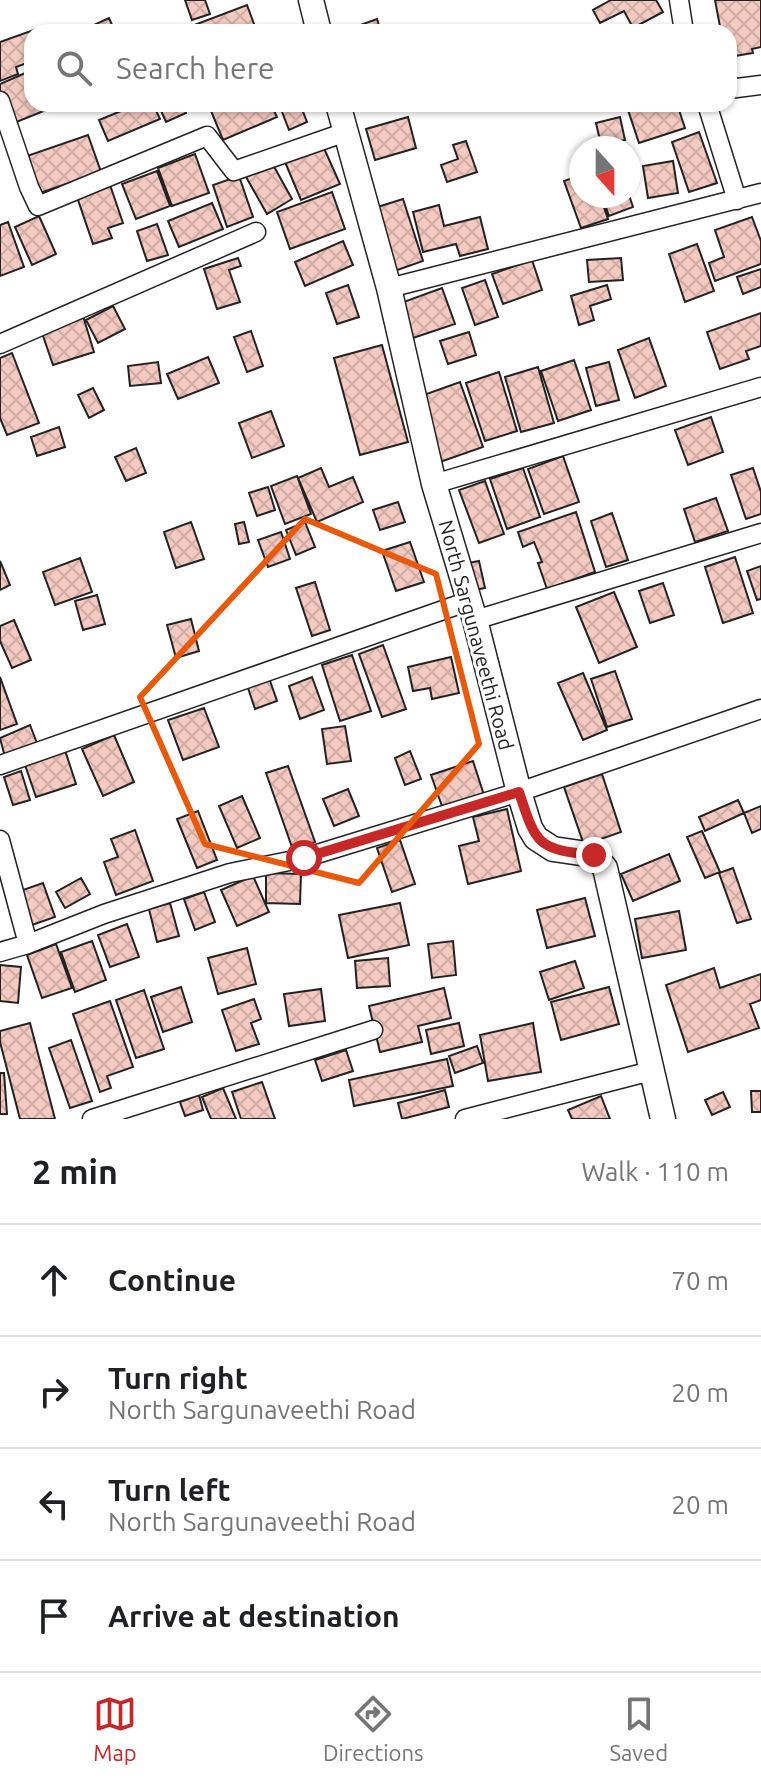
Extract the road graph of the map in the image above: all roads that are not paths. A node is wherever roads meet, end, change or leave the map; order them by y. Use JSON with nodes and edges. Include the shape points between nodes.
{"nodes":[{"id":1,"x":311,"y":0,"type":"edge"},
{"id":2,"x":679,"y":0,"type":"edge"},
{"id":3,"x":317,"y":24,"type":"edge"},
{"id":4,"x":683,"y":24,"type":"edge"},
{"id":5,"x":761,"y":85,"type":"edge"},
{"id":6,"x":737,"y":88,"type":"edge"},
{"id":7,"x":0,"y":101,"type":"edge"},
{"id":8,"x":340,"y":112,"type":"edge"},
{"id":9,"x":710,"y":112,"type":"edge"},
{"id":10,"x":346,"y":132,"type":"junction"},
{"id":11,"x":761,"y":193,"type":"edge"},
{"id":12,"x":737,"y":200,"type":"junction"},
{"id":13,"x":256,"y":232,"type":"dead end"},
{"id":14,"x":389,"y":288,"type":"junction"},
{"id":15,"x":0,"y":344,"type":"edge"},
{"id":16,"x":761,"y":387,"type":"edge"},
{"id":17,"x":434,"y":484,"type":"junction"},
{"id":18,"x":761,"y":533,"type":"edge"},
{"id":19,"x":472,"y":610,"type":"junction"},
{"id":20,"x":761,"y":709,"type":"edge"},
{"id":21,"x":0,"y":765,"type":"edge"},
{"id":22,"x":519,"y":792,"type":"junction"},
{"id":23,"x":0,"y":840,"type":"edge"},
{"id":24,"x":28,"y":944,"type":"junction"},
{"id":25,"x":0,"y":952,"type":"edge"},
{"id":26,"x":373,"y":1030,"type":"dead end"},
{"id":27,"x":651,"y":1071,"type":"junction"},
{"id":28,"x":92,"y":1119,"type":"edge"},
{"id":29,"x":465,"y":1119,"type":"edge"},
{"id":30,"x":663,"y":1119,"type":"edge"}],
"edges":[{"from":1,"to":3,"type":"street"},
{"from":2,"to":4,"type":"street"},
{"from":5,"to":6,"type":"street"},
{"from":7,"to":10,"type":"street","via":[[38,206],[207,136],[234,171]]},
{"from":8,"to":10,"type":"street","name":"North Sargunaveethi Road"},
{"from":9,"to":12,"type":"street"},
{"from":10,"to":14,"type":"street","name":"North Sargunaveethi Road"},
{"from":11,"to":12,"type":"street"},
{"from":12,"to":14,"type":"street"},
{"from":13,"to":15,"type":"street"},
{"from":14,"to":17,"type":"street","name":"North Sargunaveethi Road"},
{"from":16,"to":17,"type":"street"},
{"from":17,"to":19,"type":"street","name":"North Sargunaveethi Road"},
{"from":18,"to":19,"type":"street"},
{"from":19,"to":21,"type":"street"},
{"from":19,"to":22,"type":"street","name":"North Sargunaveethi Road"},
{"from":20,"to":22,"type":"street"},
{"from":22,"to":24,"type":"street","via":[[304,858],[230,873]]},
{"from":22,"to":27,"type":"street","name":"North Sargunaveethi Road","via":[[530,828],[543,844],[594,855],[605,868]]},
{"from":23,"to":24,"type":"street"},
{"from":24,"to":25,"type":"street"},
{"from":26,"to":28,"type":"street"},
{"from":27,"to":29,"type":"street"},
{"from":27,"to":30,"type":"street","name":"North Sargunaveethi Road"}]}
